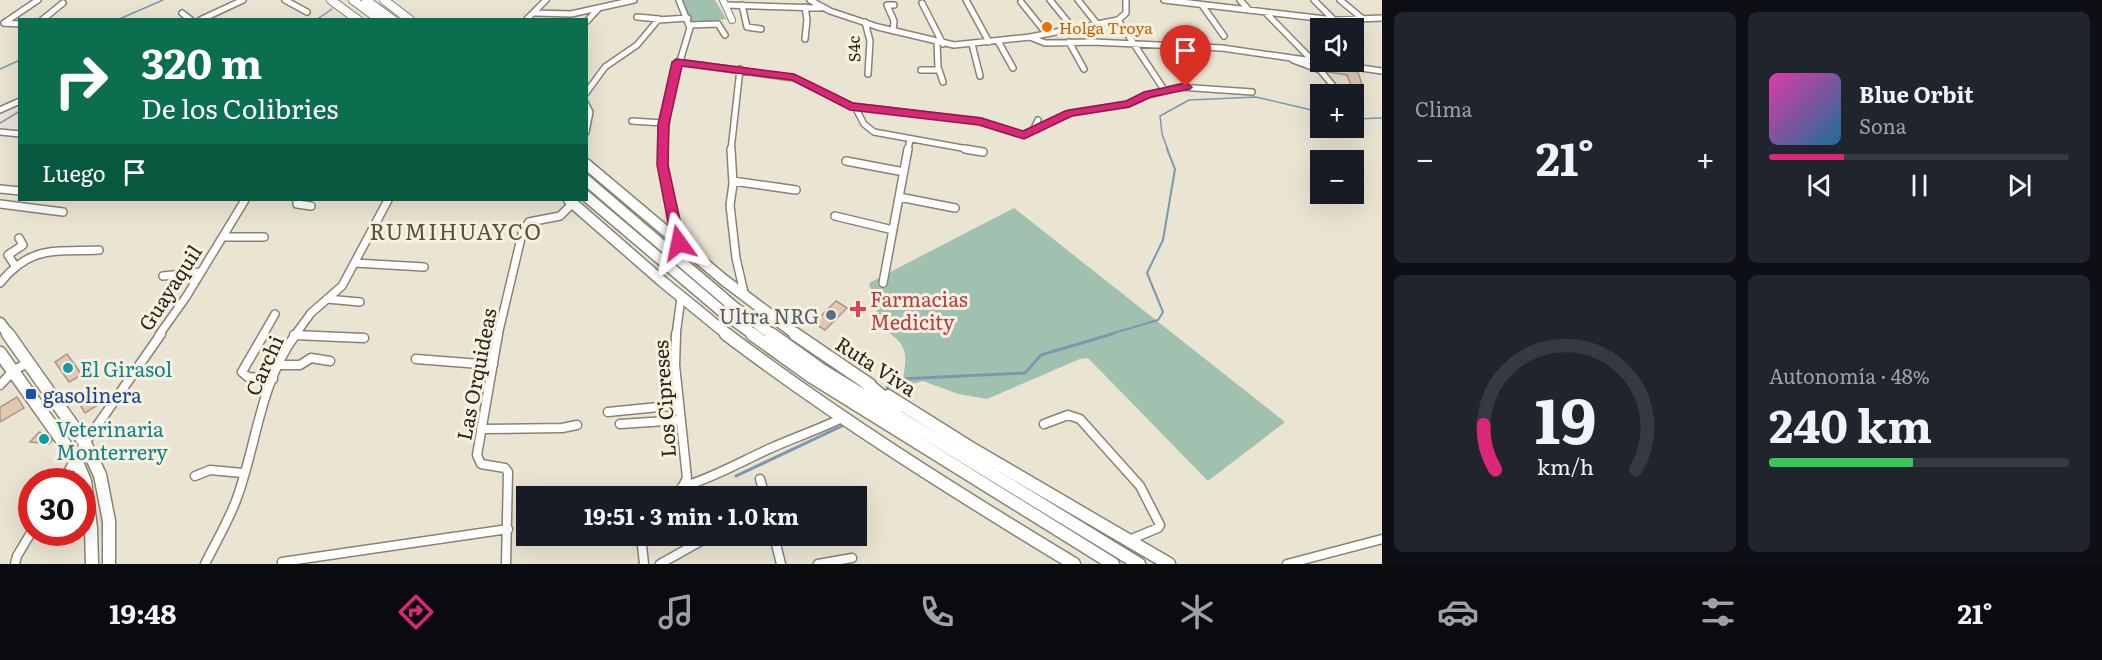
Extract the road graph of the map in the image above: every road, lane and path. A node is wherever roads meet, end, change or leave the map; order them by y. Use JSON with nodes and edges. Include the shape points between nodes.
{"nodes":[{"id":1,"x":38,"y":0,"type":"edge"},
{"id":2,"x":243,"y":0,"type":"edge"},
{"id":3,"x":285,"y":0,"type":"edge"},
{"id":4,"x":331,"y":0,"type":"edge"},
{"id":5,"x":353,"y":0,"type":"edge"},
{"id":6,"x":366,"y":0,"type":"edge"},
{"id":7,"x":384,"y":0,"type":"edge"},
{"id":8,"x":546,"y":0,"type":"edge"},
{"id":9,"x":634,"y":0,"type":"edge"},
{"id":10,"x":679,"y":0,"type":"edge"},
{"id":11,"x":811,"y":0,"type":"edge"},
{"id":12,"x":966,"y":0,"type":"edge"},
{"id":13,"x":1050,"y":0,"type":"edge"},
{"id":14,"x":1077,"y":0,"type":"edge"},
{"id":15,"x":1126,"y":0,"type":"edge"},
{"id":16,"x":1164,"y":0,"type":"edge"},
{"id":17,"x":1240,"y":0,"type":"edge"},
{"id":18,"x":1314,"y":0,"type":"edge"},
{"id":19,"x":1341,"y":0,"type":"edge"},
{"id":20,"x":1180,"y":1,"type":"edge"},
{"id":21,"x":725,"y":2,"type":"edge"},
{"id":22,"x":1021,"y":2,"type":"dead end"},
{"id":23,"x":63,"y":3,"type":"dead end"},
{"id":24,"x":922,"y":3,"type":"dead end"},
{"id":25,"x":742,"y":5,"type":"junction"},
{"id":26,"x":894,"y":5,"type":"dead end"},
{"id":27,"x":1202,"y":5,"type":"junction"},
{"id":28,"x":805,"y":7,"type":"junction"},
{"id":29,"x":599,"y":8,"type":"junction"},
{"id":30,"x":821,"y":8,"type":"junction"},
{"id":31,"x":1249,"y":10,"type":"junction"},
{"id":32,"x":307,"y":12,"type":"dead end"},
{"id":33,"x":1265,"y":12,"type":"junction"},
{"id":34,"x":182,"y":13,"type":"dead end"},
{"id":35,"x":535,"y":13,"type":"junction"},
{"id":36,"x":637,"y":17,"type":"dead end"},
{"id":37,"x":44,"y":18,"type":"edge"},
{"id":38,"x":188,"y":18,"type":"edge"},
{"id":39,"x":205,"y":18,"type":"edge"},
{"id":40,"x":355,"y":18,"type":"edge"},
{"id":41,"x":377,"y":18,"type":"edge"},
{"id":42,"x":390,"y":18,"type":"edge"},
{"id":43,"x":407,"y":18,"type":"edge"},
{"id":44,"x":529,"y":18,"type":"edge"},
{"id":45,"x":688,"y":18,"type":"junction"},
{"id":46,"x":1317,"y":18,"type":"edge"},
{"id":47,"x":1332,"y":18,"type":"edge"},
{"id":48,"x":1362,"y":18,"type":"edge"},
{"id":49,"x":1382,"y":18,"type":"edge"},
{"id":50,"x":659,"y":19,"type":"junction"},
{"id":51,"x":1364,"y":19,"type":"edge"},
{"id":52,"x":588,"y":20,"type":"edge"},
{"id":53,"x":732,"y":20,"type":"dead end"},
{"id":54,"x":1118,"y":20,"type":"junction"},
{"id":55,"x":865,"y":22,"type":"junction"},
{"id":56,"x":2,"y":23,"type":"edge"},
{"id":57,"x":18,"y":24,"type":"edge"},
{"id":58,"x":690,"y":25,"type":"junction"},
{"id":59,"x":1098,"y":25,"type":"junction"},
{"id":60,"x":1072,"y":27,"type":"junction"},
{"id":61,"x":761,"y":29,"type":"dead end"},
{"id":62,"x":894,"y":31,"type":"junction"},
{"id":63,"x":1046,"y":33,"type":"junction"},
{"id":64,"x":725,"y":35,"type":"dead end"},
{"id":65,"x":1224,"y":36,"type":"dead end"},
{"id":66,"x":1030,"y":37,"type":"junction"},
{"id":67,"x":805,"y":39,"type":"dead end"},
{"id":68,"x":998,"y":41,"type":"junction"},
{"id":69,"x":988,"y":42,"type":"junction"},
{"id":70,"x":1069,"y":42,"type":"junction"},
{"id":71,"x":940,"y":44,"type":"junction"},
{"id":72,"x":972,"y":44,"type":"junction"},
{"id":73,"x":1132,"y":44,"type":"junction"},
{"id":74,"x":1282,"y":56,"type":"junction"},
{"id":75,"x":1310,"y":59,"type":"edge"},
{"id":76,"x":1310,"y":61,"type":"edge"},
{"id":77,"x":677,"y":62,"type":"junction"},
{"id":78,"x":1014,"y":68,"type":"dead end"},
{"id":79,"x":1364,"y":68,"type":"edge"},
{"id":80,"x":740,"y":69,"type":"junction"},
{"id":81,"x":1084,"y":69,"type":"dead end"},
{"id":82,"x":921,"y":70,"type":"dead end"},
{"id":83,"x":939,"y":70,"type":"junction"},
{"id":84,"x":1382,"y":70,"type":"edge"},
{"id":85,"x":868,"y":74,"type":"dead end"},
{"id":86,"x":980,"y":76,"type":"dead end"},
{"id":87,"x":943,"y":82,"type":"dead end"},
{"id":88,"x":1332,"y":84,"type":"edge"},
{"id":89,"x":588,"y":90,"type":"edge"},
{"id":90,"x":1165,"y":90,"type":"junction"},
{"id":91,"x":1252,"y":92,"type":"dead end"},
{"id":92,"x":18,"y":102,"type":"edge"},
{"id":93,"x":855,"y":107,"type":"junction"},
{"id":94,"x":0,"y":110,"type":"edge"},
{"id":95,"x":1038,"y":120,"type":"dead end"},
{"id":96,"x":632,"y":122,"type":"dead end"},
{"id":97,"x":663,"y":123,"type":"junction"},
{"id":98,"x":1038,"y":129,"type":"junction"},
{"id":99,"x":0,"y":132,"type":"edge"},
{"id":100,"x":18,"y":134,"type":"edge"},
{"id":101,"x":910,"y":139,"type":"junction"},
{"id":102,"x":984,"y":152,"type":"dead end"},
{"id":103,"x":846,"y":161,"type":"dead end"},
{"id":104,"x":588,"y":166,"type":"edge"},
{"id":105,"x":904,"y":172,"type":"junction"},
{"id":106,"x":733,"y":181,"type":"junction"},
{"id":107,"x":588,"y":182,"type":"edge"},
{"id":108,"x":796,"y":190,"type":"dead end"},
{"id":109,"x":1,"y":191,"type":"edge"},
{"id":110,"x":18,"y":191,"type":"edge"},
{"id":111,"x":899,"y":197,"type":"junction"},
{"id":112,"x":588,"y":198,"type":"edge"},
{"id":113,"x":244,"y":201,"type":"edge"},
{"id":114,"x":297,"y":201,"type":"edge"},
{"id":115,"x":387,"y":201,"type":"edge"},
{"id":116,"x":571,"y":201,"type":"edge"},
{"id":117,"x":0,"y":204,"type":"edge"},
{"id":118,"x":311,"y":206,"type":"dead end"},
{"id":119,"x":955,"y":208,"type":"dead end"},
{"id":120,"x":63,"y":212,"type":"dead end"},
{"id":121,"x":835,"y":216,"type":"dead end"},
{"id":122,"x":893,"y":230,"type":"junction"},
{"id":123,"x":223,"y":237,"type":"junction"},
{"id":124,"x":264,"y":237,"type":"dead end"},
{"id":125,"x":19,"y":238,"type":"dead end"},
{"id":126,"x":679,"y":243,"type":"junction"},
{"id":127,"x":99,"y":250,"type":"dead end"},
{"id":128,"x":355,"y":263,"type":"junction"},
{"id":129,"x":16,"y":267,"type":"junction"},
{"id":130,"x":424,"y":267,"type":"dead end"},
{"id":131,"x":201,"y":272,"type":"junction"},
{"id":132,"x":163,"y":276,"type":"dead end"},
{"id":133,"x":0,"y":283,"type":"edge"},
{"id":134,"x":883,"y":284,"type":"dead end"},
{"id":135,"x":745,"y":297,"type":"junction"},
{"id":136,"x":681,"y":298,"type":"junction"},
{"id":137,"x":327,"y":299,"type":"junction"},
{"id":138,"x":360,"y":302,"type":"dead end"},
{"id":139,"x":275,"y":314,"type":"dead end"},
{"id":140,"x":0,"y":323,"type":"edge"},
{"id":141,"x":294,"y":335,"type":"junction"},
{"id":142,"x":364,"y":338,"type":"dead end"},
{"id":143,"x":0,"y":353,"type":"edge"},
{"id":144,"x":416,"y":359,"type":"dead end"},
{"id":145,"x":330,"y":361,"type":"dead end"},
{"id":146,"x":28,"y":363,"type":"junction"},
{"id":147,"x":279,"y":365,"type":"junction"},
{"id":148,"x":493,"y":365,"type":"junction"},
{"id":149,"x":14,"y":370,"type":"junction"},
{"id":150,"x":273,"y":379,"type":"junction"},
{"id":151,"x":864,"y":381,"type":"junction"},
{"id":152,"x":0,"y":385,"type":"edge"},
{"id":153,"x":679,"y":405,"type":"junction"},
{"id":154,"x":608,"y":412,"type":"dead end"},
{"id":155,"x":844,"y":417,"type":"junction"},
{"id":156,"x":681,"y":420,"type":"junction"},
{"id":157,"x":620,"y":424,"type":"dead end"},
{"id":158,"x":1044,"y":424,"type":"dead end"},
{"id":159,"x":577,"y":425,"type":"dead end"},
{"id":160,"x":481,"y":429,"type":"junction"},
{"id":161,"x":938,"y":441,"type":"junction"},
{"id":162,"x":86,"y":443,"type":"junction"},
{"id":163,"x":76,"y":460,"type":"junction"},
{"id":164,"x":71,"y":468,"type":"edge"},
{"id":165,"x":243,"y":473,"type":"junction"},
{"id":166,"x":195,"y":476,"type":"dead end"},
{"id":167,"x":760,"y":479,"type":"dead end"},
{"id":168,"x":683,"y":486,"type":"edge"},
{"id":169,"x":686,"y":486,"type":"edge"},
{"id":170,"x":762,"y":486,"type":"edge"},
{"id":171,"x":508,"y":529,"type":"junction"},
{"id":172,"x":1382,"y":539,"type":"edge"},
{"id":173,"x":1130,"y":540,"type":"junction"},
{"id":174,"x":23,"y":546,"type":"edge"},
{"id":175,"x":642,"y":546,"type":"edge"},
{"id":176,"x":692,"y":546,"type":"edge"},
{"id":177,"x":776,"y":546,"type":"edge"},
{"id":178,"x":852,"y":558,"type":"dead end"},
{"id":179,"x":282,"y":562,"type":"dead end"},
{"id":180,"x":1066,"y":563,"type":"edge"},
{"id":181,"x":15,"y":564,"type":"edge"},
{"id":182,"x":92,"y":564,"type":"edge"},
{"id":183,"x":109,"y":564,"type":"edge"},
{"id":184,"x":205,"y":564,"type":"edge"},
{"id":185,"x":506,"y":564,"type":"edge"},
{"id":186,"x":644,"y":564,"type":"edge"},
{"id":187,"x":660,"y":564,"type":"edge"},
{"id":188,"x":781,"y":564,"type":"edge"},
{"id":189,"x":818,"y":564,"type":"edge"},
{"id":190,"x":1113,"y":564,"type":"edge"},
{"id":191,"x":1139,"y":564,"type":"edge"},
{"id":192,"x":1169,"y":564,"type":"edge"},
{"id":193,"x":1287,"y":564,"type":"edge"}],
"edges":[{"from":1,"to":56,"type":"street"},
{"from":2,"to":39,"type":"street"},
{"from":3,"to":32,"type":"street"},
{"from":4,"to":40,"type":"main road"},
{"from":5,"to":41,"type":"main road"},
{"from":6,"to":42,"type":"main road"},
{"from":7,"to":43,"type":"main road"},
{"from":8,"to":35,"type":"street","via":[[534,9]]},
{"from":9,"to":29,"type":"street"},
{"from":10,"to":45,"type":"street"},
{"from":11,"to":30,"type":"street"},
{"from":12,"to":69,"type":"street"},
{"from":13,"to":60,"type":"street"},
{"from":14,"to":59,"type":"street"},
{"from":15,"to":54,"type":"street","via":[[1126,13]]},
{"from":16,"to":20,"type":"street"},
{"from":17,"to":31,"type":"street"},
{"from":18,"to":47,"type":"street"},
{"from":19,"to":48,"type":"street"},
{"from":20,"to":27,"type":"street"},
{"from":21,"to":25,"type":"street"},
{"from":21,"to":53,"type":"street"},
{"from":22,"to":63,"type":"street"},
{"from":23,"to":37,"type":"street"},
{"from":24,"to":71,"type":"street"},
{"from":25,"to":28,"type":"street"},
{"from":25,"to":61,"type":"street","via":[[748,29]]},
{"from":26,"to":62,"type":"street","via":[[887,5]]},
{"from":27,"to":31,"type":"street"},
{"from":27,"to":65,"type":"street"},
{"from":28,"to":30,"type":"street"},
{"from":28,"to":67,"type":"street"},
{"from":29,"to":35,"type":"street","via":[[566,15]]},
{"from":29,"to":52,"type":"street"},
{"from":30,"to":55,"type":"street"},
{"from":31,"to":33,"type":"street"},
{"from":33,"to":46,"type":"street"},
{"from":33,"to":75,"type":"street"},
{"from":34,"to":38,"type":"street"},
{"from":35,"to":44,"type":"street"},
{"from":36,"to":50,"type":"street"},
{"from":45,"to":50,"type":"street"},
{"from":45,"to":58,"type":"street"},
{"from":49,"to":51,"type":"street"},
{"from":50,"to":89,"type":"street","via":[[637,45],[605,67]]},
{"from":54,"to":59,"type":"street"},
{"from":54,"to":73,"type":"street"},
{"from":55,"to":62,"type":"street"},
{"from":55,"to":85,"type":"street","name":"S4c","via":[[870,40]]},
{"from":56,"to":57,"type":"street"},
{"from":58,"to":64,"type":"street","via":[[718,24]]},
{"from":58,"to":77,"type":"street"},
{"from":59,"to":60,"type":"street"},
{"from":60,"to":63,"type":"street"},
{"from":62,"to":71,"type":"street"},
{"from":63,"to":66,"type":"street"},
{"from":66,"to":68,"type":"street"},
{"from":66,"to":70,"type":"street","via":[[1041,42]]},
{"from":68,"to":69,"type":"street"},
{"from":68,"to":78,"type":"street"},
{"from":69,"to":72,"type":"street"},
{"from":70,"to":73,"type":"street"},
{"from":70,"to":81,"type":"street"},
{"from":71,"to":72,"type":"street"},
{"from":71,"to":83,"type":"street"},
{"from":72,"to":86,"type":"street"},
{"from":73,"to":74,"type":"street","via":[[1212,47]]},
{"from":73,"to":90,"type":"street"},
{"from":74,"to":76,"type":"street"},
{"from":74,"to":88,"type":"street","via":[[1320,70]]},
{"from":77,"to":80,"type":"street"},
{"from":77,"to":97,"type":"street"},
{"from":79,"to":84,"type":"street"},
{"from":80,"to":93,"type":"street","via":[[794,78]]},
{"from":80,"to":106,"type":"street","via":[[731,139]]},
{"from":82,"to":83,"type":"street"},
{"from":83,"to":87,"type":"street"},
{"from":90,"to":91,"type":"street","via":[[1186,87]]},
{"from":90,"to":98,"type":"street","via":[[1129,104],[1069,113]]},
{"from":92,"to":94,"type":"street"},
{"from":93,"to":98,"type":"street","via":[[981,122],[1024,135]]},
{"from":93,"to":101,"type":"street","via":[[864,124],[874,132]]},
{"from":95,"to":98,"type":"street"},
{"from":96,"to":97,"type":"street"},
{"from":97,"to":126,"type":"street","via":[[663,165]]},
{"from":99,"to":100,"type":"street"},
{"from":101,"to":102,"type":"street"},
{"from":101,"to":105,"type":"street"},
{"from":103,"to":105,"type":"street"},
{"from":104,"to":126,"type":"main road","name":"Ruta Viva"},
{"from":105,"to":111,"type":"street"},
{"from":106,"to":108,"type":"street"},
{"from":106,"to":135,"type":"street","via":[[731,214]]},
{"from":107,"to":161,"type":"main road","name":"Ruta Viva","via":[[734,307],[820,369]]},
{"from":109,"to":110,"type":"street"},
{"from":111,"to":119,"type":"street"},
{"from":111,"to":122,"type":"street"},
{"from":112,"to":190,"type":"main road","via":[[725,314],[812,377]]},
{"from":113,"to":123,"type":"street","name":"Guayaquil"},
{"from":114,"to":118,"type":"street"},
{"from":115,"to":128,"type":"street","name":"Carchi"},
{"from":116,"to":136,"type":"main road"},
{"from":116,"to":148,"type":"street","name":"Las Orquideas","via":[[558,217],[526,225]]},
{"from":117,"to":120,"type":"street"},
{"from":121,"to":122,"type":"street"},
{"from":122,"to":134,"type":"street"},
{"from":123,"to":124,"type":"street"},
{"from":123,"to":131,"type":"street","name":"Guayaquil"},
{"from":125,"to":129,"type":"street","via":[[23,245],[8,255]]},
{"from":126,"to":135,"type":"main road","name":"Ruta Viva"},
{"from":127,"to":129,"type":"street","via":[[40,252]]},
{"from":128,"to":130,"type":"street"},
{"from":128,"to":137,"type":"street","name":"Carchi","via":[[342,286]]},
{"from":129,"to":133,"type":"street"},
{"from":131,"to":132,"type":"street"},
{"from":131,"to":162,"type":"street","name":"Guayaquil"},
{"from":135,"to":151,"type":"main road","name":"Ruta Viva"},
{"from":136,"to":153,"type":"street","name":"Los Cipreses","via":[[675,344]]},
{"from":136,"to":155,"type":"main road"},
{"from":137,"to":138,"type":"street"},
{"from":137,"to":141,"type":"street","name":"Carchi"},
{"from":139,"to":150,"type":"street","via":[[242,372],[248,377]]},
{"from":140,"to":146,"type":"main road"},
{"from":141,"to":142,"type":"street"},
{"from":141,"to":147,"type":"street","name":"Carchi"},
{"from":143,"to":149,"type":"main road"},
{"from":144,"to":148,"type":"street"},
{"from":145,"to":147,"type":"street","via":[[311,358],[300,365]]},
{"from":146,"to":149,"type":"street"},
{"from":146,"to":162,"type":"main road"},
{"from":147,"to":150,"type":"street","name":"Carchi"},
{"from":148,"to":160,"type":"street","name":"Las Orquideas"},
{"from":149,"to":152,"type":"street"},
{"from":149,"to":163,"type":"main road"},
{"from":150,"to":165,"type":"street","name":"Carchi"},
{"from":151,"to":161,"type":"main road"},
{"from":151,"to":173,"type":"main road","name":"Ruta Viva"},
{"from":153,"to":154,"type":"street"},
{"from":153,"to":156,"type":"street","name":"Los Cipreses"},
{"from":155,"to":169,"type":"street"},
{"from":155,"to":180,"type":"main road"},
{"from":156,"to":157,"type":"street"},
{"from":156,"to":168,"type":"street","name":"Los Cipreses","via":[[687,478]]},
{"from":158,"to":173,"type":"street","via":[[1068,415],[1080,419],[1140,486],[1160,525]]},
{"from":159,"to":160,"type":"street"},
{"from":160,"to":171,"type":"street","name":"Las Orquideas","via":[[478,461],[508,472]]},
{"from":161,"to":191,"type":"main road","name":"Ruta Viva"},
{"from":162,"to":163,"type":"street","name":"Guayaquil"},
{"from":162,"to":183,"type":"main road","via":[[100,475],[109,521]]},
{"from":163,"to":164,"type":"street","name":"Guayaquil"},
{"from":163,"to":182,"type":"main road","via":[[85,481]]},
{"from":165,"to":166,"type":"street","via":[[210,471]]},
{"from":165,"to":184,"type":"street","name":"Carchi","via":[[237,498]]},
{"from":167,"to":170,"type":"street"},
{"from":171,"to":179,"type":"street"},
{"from":171,"to":185,"type":"street","name":"Las Orquideas"},
{"from":172,"to":193,"type":"street"},
{"from":173,"to":192,"type":"main road","name":"Ruta Viva"},
{"from":174,"to":181,"type":"street"},
{"from":175,"to":186,"type":"street"},
{"from":176,"to":187,"type":"street"},
{"from":177,"to":188,"type":"street"},
{"from":178,"to":189,"type":"street"}]}
